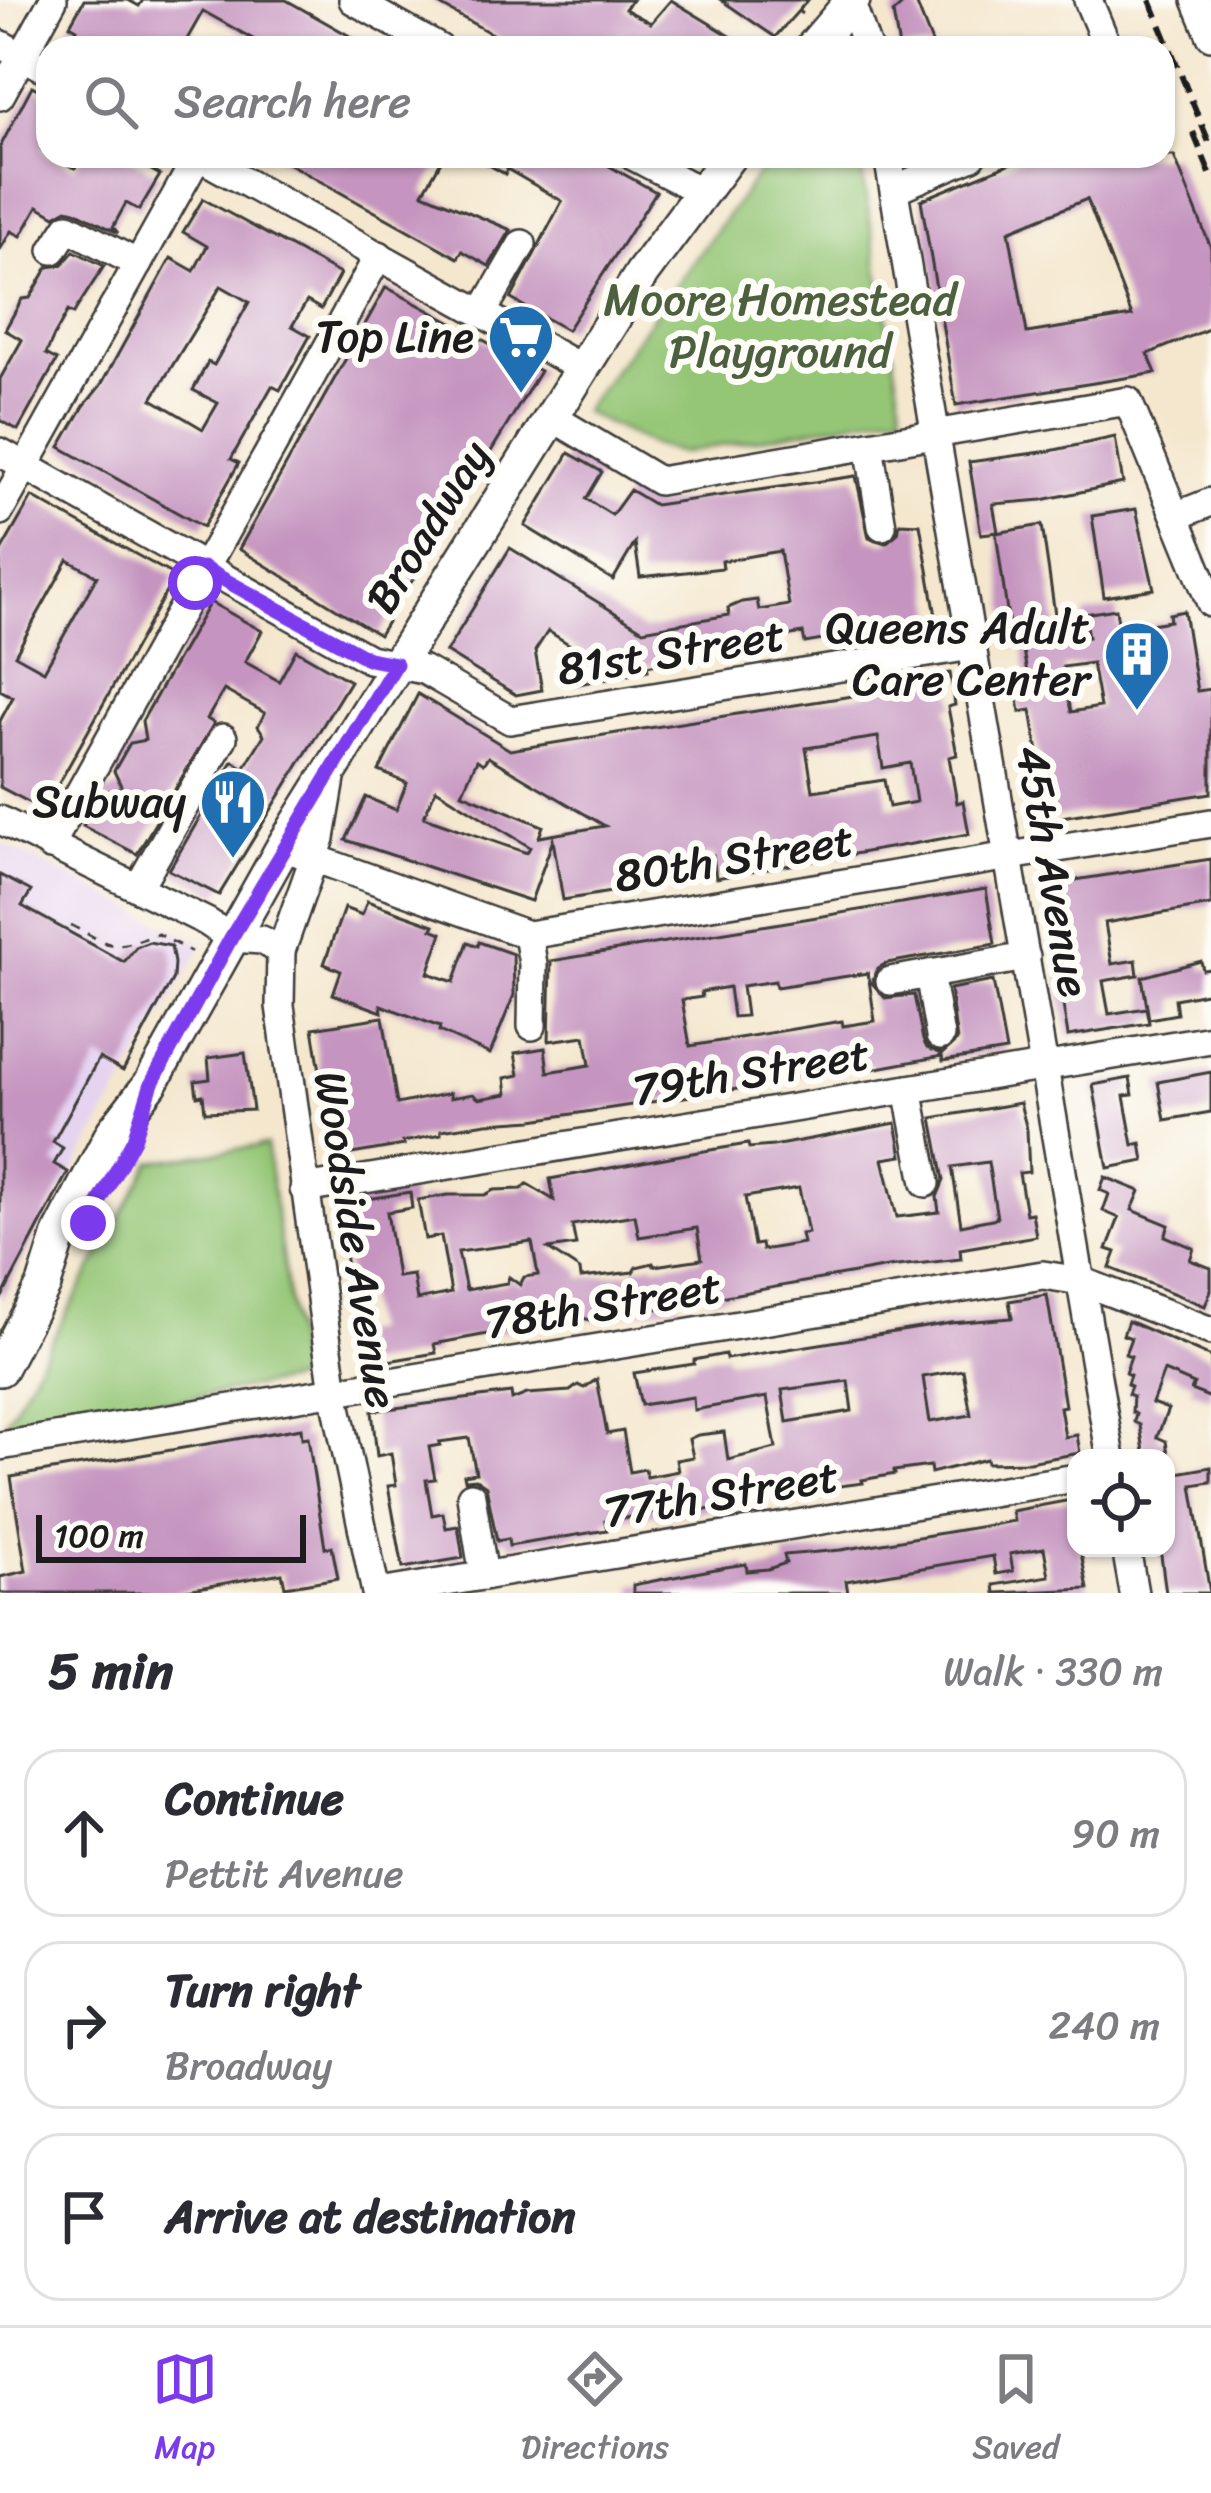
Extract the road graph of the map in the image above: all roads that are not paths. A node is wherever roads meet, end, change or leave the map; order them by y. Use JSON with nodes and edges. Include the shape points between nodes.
{"nodes":[{"id":1,"x":53,"y":0,"type":"edge"},
{"id":2,"x":353,"y":0,"type":"edge"},
{"id":3,"x":1088,"y":0,"type":"edge"},
{"id":4,"x":1196,"y":0,"type":"edge"},
{"id":5,"x":852,"y":1,"type":"edge"},
{"id":6,"x":418,"y":36,"type":"edge"},
{"id":7,"x":822,"y":36,"type":"edge"},
{"id":8,"x":863,"y":36,"type":"edge"},
{"id":9,"x":1103,"y":36,"type":"edge"},
{"id":10,"x":1211,"y":36,"type":"edge"},
{"id":11,"x":11,"y":50,"type":"edge"},
{"id":12,"x":0,"y":96,"type":"edge"},
{"id":13,"x":191,"y":168,"type":"edge"},
{"id":14,"x":220,"y":168,"type":"edge"},
{"id":15,"x":656,"y":168,"type":"edge"},
{"id":16,"x":721,"y":168,"type":"edge"},
{"id":17,"x":891,"y":168,"type":"edge"},
{"id":18,"x":944,"y":168,"type":"edge"},
{"id":19,"x":895,"y":189,"type":"junction"},
{"id":20,"x":702,"y":192,"type":"junction"},
{"id":21,"x":522,"y":244,"type":"dead end"},
{"id":22,"x":53,"y":250,"type":"dead end"},
{"id":23,"x":379,"y":255,"type":"junction"},
{"id":24,"x":138,"y":264,"type":"junction"},
{"id":25,"x":482,"y":313,"type":"junction"},
{"id":26,"x":581,"y":368,"type":"junction"},
{"id":27,"x":550,"y":416,"type":"junction"},
{"id":28,"x":937,"y":434,"type":"junction"},
{"id":29,"x":868,"y":445,"type":"junction"},
{"id":30,"x":13,"y":459,"type":"edge"},
{"id":31,"x":1211,"y":502,"type":"edge"},
{"id":32,"x":0,"y":511,"type":"edge"},
{"id":33,"x":1176,"y":516,"type":"junction"},
{"id":34,"x":882,"y":526,"type":"dead end"},
{"id":35,"x":203,"y":568,"type":"junction"},
{"id":36,"x":1211,"y":603,"type":"edge"},
{"id":37,"x":972,"y":646,"type":"junction"},
{"id":38,"x":396,"y":664,"type":"junction"},
{"id":39,"x":224,"y":738,"type":"dead end"},
{"id":40,"x":0,"y":820,"type":"edge"},
{"id":41,"x":1211,"y":823,"type":"edge"},
{"id":42,"x":50,"y":846,"type":"junction"},
{"id":43,"x":298,"y":853,"type":"junction"},
{"id":44,"x":1008,"y":856,"type":"junction"},
{"id":45,"x":138,"y":888,"type":"junction"},
{"id":46,"x":528,"y":935,"type":"junction"},
{"id":47,"x":231,"y":938,"type":"junction"},
{"id":48,"x":281,"y":951,"type":"junction"},
{"id":49,"x":1026,"y":957,"type":"junction"},
{"id":50,"x":929,"y":974,"type":"junction"},
{"id":51,"x":890,"y":981,"type":"dead end"},
{"id":52,"x":532,"y":1026,"type":"dead end"},
{"id":53,"x":940,"y":1036,"type":"dead end"},
{"id":54,"x":1211,"y":1039,"type":"edge"},
{"id":55,"x":1044,"y":1066,"type":"junction"},
{"id":56,"x":908,"y":1089,"type":"junction"},
{"id":57,"x":926,"y":1183,"type":"dead end"},
{"id":58,"x":304,"y":1189,"type":"junction"},
{"id":59,"x":1081,"y":1280,"type":"junction"},
{"id":60,"x":1211,"y":1331,"type":"edge"},
{"id":61,"x":0,"y":1370,"type":"edge"},
{"id":62,"x":334,"y":1392,"type":"junction"},
{"id":63,"x":0,"y":1446,"type":"edge"},
{"id":64,"x":1109,"y":1449,"type":"edge"},
{"id":65,"x":1067,"y":1479,"type":"edge"},
{"id":66,"x":471,"y":1496,"type":"dead end"},
{"id":67,"x":1128,"y":1557,"type":"edge"},
{"id":68,"x":484,"y":1576,"type":"junction"},
{"id":69,"x":377,"y":1593,"type":"edge"},
{"id":70,"x":1134,"y":1593,"type":"edge"}],
"edges":[{"from":1,"to":11,"type":"street"},
{"from":2,"to":6,"type":"street"},
{"from":3,"to":9,"type":"street"},
{"from":4,"to":10,"type":"street"},
{"from":5,"to":7,"type":"main road"},
{"from":5,"to":8,"type":"street"},
{"from":11,"to":12,"type":"street"},
{"from":13,"to":24,"type":"street"},
{"from":14,"to":23,"type":"street"},
{"from":15,"to":20,"type":"street"},
{"from":16,"to":20,"type":"main road","name":"Broadway"},
{"from":17,"to":19,"type":"street","name":"45th Avenue"},
{"from":18,"to":19,"type":"street"},
{"from":19,"to":28,"type":"street","name":"45th Avenue"},
{"from":20,"to":26,"type":"main road","name":"Broadway"},
{"from":21,"to":25,"type":"street"},
{"from":22,"to":24,"type":"street","via":[[68,227]]},
{"from":23,"to":25,"type":"street"},
{"from":23,"to":35,"type":"street"},
{"from":24,"to":30,"type":"street"},
{"from":25,"to":26,"type":"street"},
{"from":26,"to":27,"type":"main road","name":"Broadway"},
{"from":27,"to":29,"type":"street","via":[[659,481]]},
{"from":27,"to":38,"type":"main road","name":"Broadway"},
{"from":28,"to":29,"type":"street"},
{"from":28,"to":33,"type":"street","via":[[1128,400]]},
{"from":28,"to":37,"type":"street","name":"45th Avenue"},
{"from":29,"to":34,"type":"street"},
{"from":30,"to":32,"type":"street"},
{"from":30,"to":35,"type":"street","name":"81st Street"},
{"from":31,"to":33,"type":"street"},
{"from":33,"to":36,"type":"street"},
{"from":35,"to":38,"type":"street","name":"81st Street","via":[[369,659]]},
{"from":35,"to":42,"type":"street"},
{"from":37,"to":38,"type":"street","name":"81st Street","via":[[510,720],[424,670]]},
{"from":37,"to":44,"type":"street","name":"45th Avenue"},
{"from":38,"to":43,"type":"main road","name":"Broadway","via":[[333,767]]},
{"from":39,"to":45,"type":"street"},
{"from":40,"to":42,"type":"street"},
{"from":41,"to":44,"type":"street","name":"80th Street"},
{"from":42,"to":45,"type":"street"},
{"from":43,"to":46,"type":"street","name":"80th Street"},
{"from":43,"to":47,"type":"main road","name":"Broadway"},
{"from":43,"to":48,"type":"street","name":"Woodside Avenue"},
{"from":44,"to":46,"type":"street","name":"80th Street"},
{"from":44,"to":49,"type":"street","name":"45th Avenue"},
{"from":45,"to":47,"type":"street"},
{"from":46,"to":52,"type":"street"},
{"from":47,"to":48,"type":"street"},
{"from":47,"to":61,"type":"main road","name":"Broadway","via":[[152,1083],[113,1132]]},
{"from":48,"to":58,"type":"street","name":"Woodside Avenue","via":[[280,1006]]},
{"from":49,"to":50,"type":"street"},
{"from":49,"to":55,"type":"street","name":"45th Avenue"},
{"from":50,"to":51,"type":"street"},
{"from":50,"to":53,"type":"street"},
{"from":54,"to":55,"type":"street","name":"79th Street"},
{"from":55,"to":56,"type":"street","name":"79th Street"},
{"from":55,"to":59,"type":"street","name":"45th Avenue"},
{"from":56,"to":57,"type":"street"},
{"from":56,"to":58,"type":"street","name":"79th Street"},
{"from":58,"to":62,"type":"street","name":"Woodside Avenue"},
{"from":59,"to":60,"type":"street","name":"78th Street"},
{"from":59,"to":62,"type":"street","name":"78th Street","via":[[1043,1275]]},
{"from":59,"to":64,"type":"street","name":"45th Avenue"},
{"from":62,"to":63,"type":"street","name":"78th Street"},
{"from":62,"to":69,"type":"street","name":"Woodside Avenue"},
{"from":65,"to":68,"type":"street","name":"77th Street"},
{"from":66,"to":68,"type":"street"},
{"from":67,"to":70,"type":"street"},
{"from":68,"to":69,"type":"street","name":"77th Street"}]}
